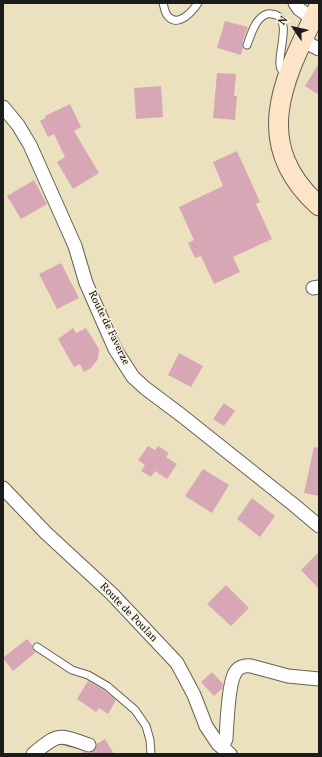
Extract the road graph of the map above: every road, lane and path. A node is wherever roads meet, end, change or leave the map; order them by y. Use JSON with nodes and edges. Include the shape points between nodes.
{"nodes":[{"id":1,"x":163,"y":3,"type":"edge"},
{"id":2,"x":198,"y":3,"type":"edge"},
{"id":3,"x":295,"y":3,"type":"edge"},
{"id":4,"x":316,"y":13,"type":"edge"},
{"id":5,"x":247,"y":45,"type":"dead end"},
{"id":6,"x":311,"y":45,"type":"edge"},
{"id":7,"x":288,"y":76,"type":"junction"},
{"id":8,"x":3,"y":107,"type":"edge"},
{"id":9,"x":319,"y":206,"type":"edge"},
{"id":10,"x":3,"y":488,"type":"edge"},
{"id":11,"x":319,"y":526,"type":"edge"},
{"id":12,"x":37,"y":647,"type":"dead end"},
{"id":13,"x":318,"y":681,"type":"edge"},
{"id":14,"x":89,"y":745,"type":"dead end"},
{"id":15,"x":224,"y":751,"type":"edge"},
{"id":16,"x":33,"y":754,"type":"edge"},
{"id":17,"x":151,"y":754,"type":"edge"}],
"edges":[{"from":1,"to":2,"type":"lane","via":[[166,15],[175,21],[182,19]]},
{"from":3,"to":4,"type":"street","via":[[299,9]]},
{"from":4,"to":6,"type":"main road"},
{"from":5,"to":7,"type":"lane","via":[[254,28],[264,15],[269,13],[279,16],[283,26],[279,64]]},
{"from":6,"to":7,"type":"main road"},
{"from":7,"to":9,"type":"main road","via":[[278,111],[280,142],[294,177]]},
{"from":8,"to":11,"type":"street","name":"Route de Faverze","via":[[30,145],[72,239],[86,283],[115,349],[133,377]]},
{"from":10,"to":15,"type":"street","name":"Route de Poulan","via":[[117,600],[176,663],[194,695],[206,726]]},
{"from":12,"to":17,"type":"lane","via":[[72,670],[88,675],[107,686],[135,710],[146,726]]},
{"from":13,"to":15,"type":"street","via":[[246,665],[239,668],[234,674],[231,686]]},
{"from":14,"to":16,"type":"street","via":[[67,737],[57,737],[52,738]]}]}
